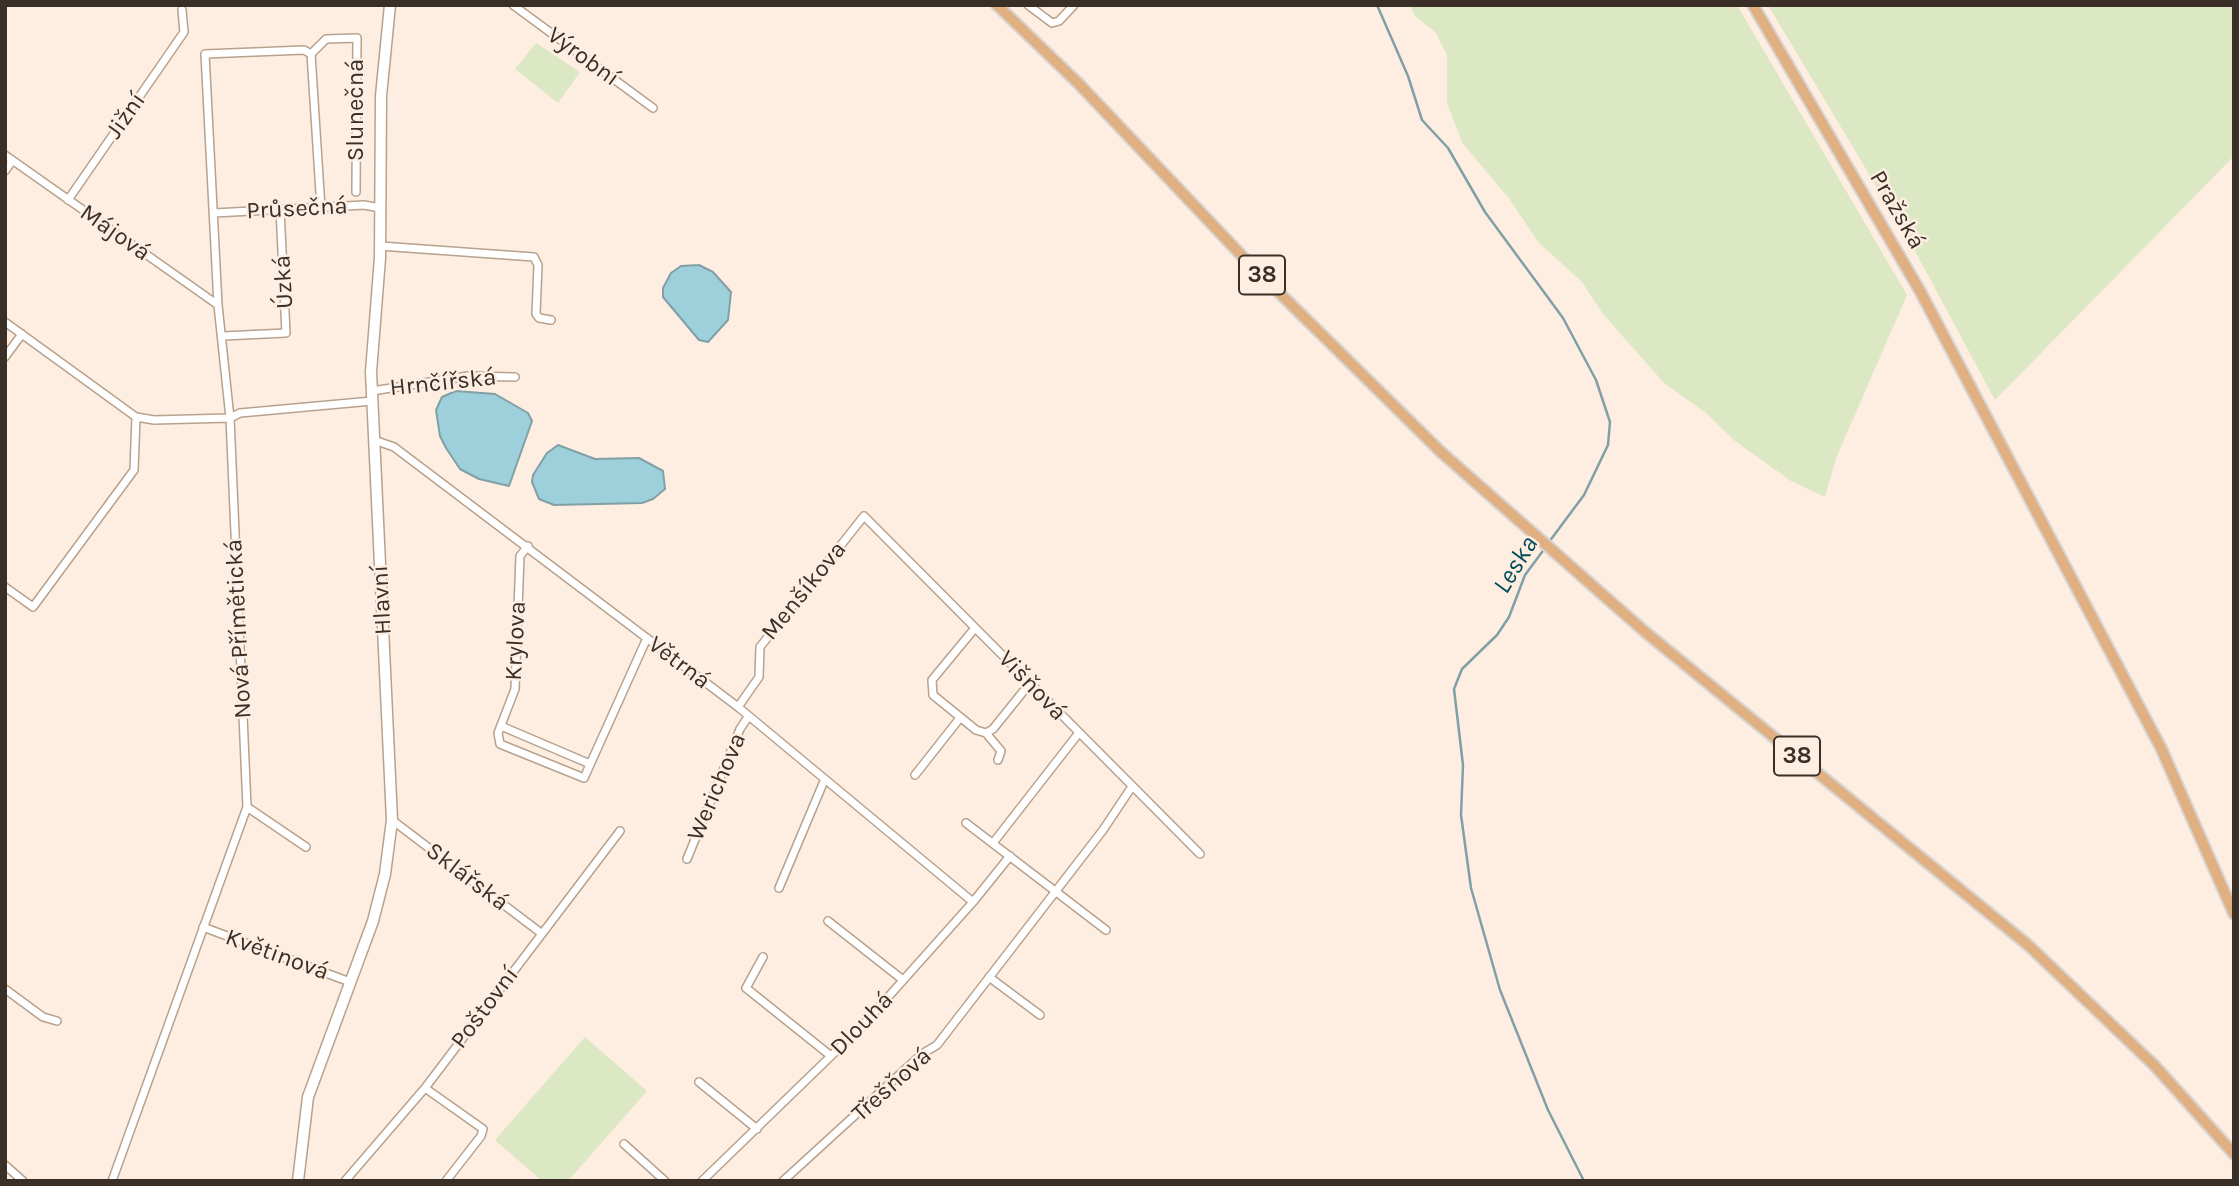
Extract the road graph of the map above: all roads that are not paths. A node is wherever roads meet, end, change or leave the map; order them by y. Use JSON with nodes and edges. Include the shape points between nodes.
{"nodes":[{"id":1,"x":390,"y":5,"type":"edge"},
{"id":2,"x":513,"y":5,"type":"edge"},
{"id":3,"x":997,"y":5,"type":"edge"},
{"id":4,"x":1028,"y":5,"type":"edge"},
{"id":5,"x":1074,"y":5,"type":"edge"},
{"id":6,"x":1753,"y":5,"type":"edge"},
{"id":7,"x":182,"y":10,"type":"dead end"},
{"id":8,"x":205,"y":54,"type":"joint"},
{"id":9,"x":311,"y":54,"type":"junction"},
{"id":10,"x":653,"y":108,"type":"dead end"},
{"id":11,"x":5,"y":155,"type":"edge"},
{"id":12,"x":12,"y":161,"type":"junction"},
{"id":13,"x":5,"y":170,"type":"edge"},
{"id":14,"x":356,"y":192,"type":"dead end"},
{"id":15,"x":68,"y":200,"type":"junction"},
{"id":16,"x":321,"y":208,"type":"junction"},
{"id":17,"x":380,"y":208,"type":"junction"},
{"id":18,"x":280,"y":209,"type":"junction"},
{"id":19,"x":214,"y":214,"type":"junction"},
{"id":20,"x":380,"y":246,"type":"junction"},
{"id":21,"x":218,"y":305,"type":"junction"},
{"id":22,"x":551,"y":320,"type":"dead end"},
{"id":23,"x":5,"y":322,"type":"edge"},
{"id":24,"x":22,"y":334,"type":"junction"},
{"id":25,"x":223,"y":336,"type":"junction"},
{"id":26,"x":5,"y":357,"type":"edge"},
{"id":27,"x":515,"y":377,"type":"dead end"},
{"id":28,"x":372,"y":396,"type":"junction"},
{"id":29,"x":136,"y":417,"type":"junction"},
{"id":30,"x":230,"y":418,"type":"junction"},
{"id":31,"x":374,"y":440,"type":"junction"},
{"id":32,"x":864,"y":516,"type":"joint"},
{"id":33,"x":528,"y":546,"type":"junction"},
{"id":34,"x":5,"y":587,"type":"edge"},
{"id":35,"x":975,"y":628,"type":"junction"},
{"id":36,"x":647,"y":638,"type":"junction"},
{"id":37,"x":1030,"y":683,"type":"junction"},
{"id":38,"x":738,"y":707,"type":"junction"},
{"id":39,"x":748,"y":717,"type":"junction"},
{"id":40,"x":960,"y":718,"type":"junction"},
{"id":41,"x":501,"y":726,"type":"junction"},
{"id":42,"x":986,"y":733,"type":"junction"},
{"id":43,"x":1078,"y":734,"type":"junction"},
{"id":44,"x":998,"y":760,"type":"dead end"},
{"id":45,"x":590,"y":764,"type":"junction"},
{"id":46,"x":915,"y":775,"type":"dead end"},
{"id":47,"x":824,"y":781,"type":"junction"},
{"id":48,"x":1132,"y":788,"type":"junction"},
{"id":49,"x":247,"y":807,"type":"junction"},
{"id":50,"x":392,"y":820,"type":"junction"},
{"id":51,"x":966,"y":823,"type":"dead end"},
{"id":52,"x":620,"y":831,"type":"dead end"},
{"id":53,"x":993,"y":843,"type":"junction"},
{"id":54,"x":306,"y":846,"type":"dead end"},
{"id":55,"x":1200,"y":854,"type":"dead end"},
{"id":56,"x":1010,"y":856,"type":"junction"},
{"id":57,"x":687,"y":859,"type":"dead end"},
{"id":58,"x":779,"y":888,"type":"dead end"},
{"id":59,"x":1056,"y":890,"type":"junction"},
{"id":60,"x":973,"y":902,"type":"junction"},
{"id":61,"x":2234,"y":914,"type":"edge"},
{"id":62,"x":828,"y":921,"type":"dead end"},
{"id":63,"x":203,"y":927,"type":"junction"},
{"id":64,"x":1106,"y":930,"type":"dead end"},
{"id":65,"x":541,"y":933,"type":"junction"},
{"id":66,"x":763,"y":957,"type":"dead end"},
{"id":67,"x":989,"y":977,"type":"junction"},
{"id":68,"x":903,"y":980,"type":"junction"},
{"id":69,"x":350,"y":982,"type":"junction"},
{"id":70,"x":5,"y":989,"type":"edge"},
{"id":71,"x":1040,"y":1015,"type":"dead end"},
{"id":72,"x":57,"y":1021,"type":"dead end"},
{"id":73,"x":831,"y":1056,"type":"junction"},
{"id":74,"x":699,"y":1082,"type":"dead end"},
{"id":75,"x":425,"y":1088,"type":"junction"},
{"id":76,"x":757,"y":1129,"type":"junction"},
{"id":77,"x":624,"y":1144,"type":"dead end"},
{"id":78,"x":2234,"y":1154,"type":"edge"},
{"id":79,"x":5,"y":1165,"type":"edge"},
{"id":80,"x":23,"y":1181,"type":"edge"},
{"id":81,"x":112,"y":1181,"type":"edge"},
{"id":82,"x":298,"y":1181,"type":"edge"},
{"id":83,"x":345,"y":1181,"type":"edge"},
{"id":84,"x":446,"y":1181,"type":"edge"},
{"id":85,"x":665,"y":1181,"type":"edge"},
{"id":86,"x":702,"y":1181,"type":"edge"},
{"id":87,"x":783,"y":1181,"type":"edge"}],
"edges":[{"from":1,"to":17,"type":"main road","name":"Hlavní","via":[[381,96]]},
{"from":2,"to":10,"type":"street","name":"Výrobní"},
{"from":3,"to":78,"type":"main road","number":"38","via":[[1346,360],[1535,538],[2028,945],[2129,1040]]},
{"from":4,"to":5,"type":"street","via":[[1052,23],[1059,22]]},
{"from":6,"to":61,"type":"main road","name":"Pražská","via":[[1920,291],[1999,440],[2161,748]]},
{"from":7,"to":15,"type":"street","name":"Jižní","via":[[184,32]]},
{"from":8,"to":9,"type":"street","name":"Slunečná","via":[[304,50]]},
{"from":8,"to":19,"type":"street","name":"Nová Přímětická"},
{"from":9,"to":14,"type":"street","name":"Slunečná","via":[[326,39],[357,38]]},
{"from":9,"to":16,"type":"street","name":"Slunečná"},
{"from":11,"to":12,"type":"street","name":"Májová"},
{"from":12,"to":13,"type":"street"},
{"from":12,"to":15,"type":"street","name":"Májová"},
{"from":15,"to":21,"type":"street","name":"Májová"},
{"from":16,"to":17,"type":"street","name":"Průsečná"},
{"from":16,"to":18,"type":"street","name":"Průsečná"},
{"from":17,"to":20,"type":"main road","name":"Hlavní"},
{"from":18,"to":19,"type":"street","name":"Průsečná"},
{"from":18,"to":25,"type":"street","name":"Úzká","via":[[286,333]]},
{"from":19,"to":21,"type":"street","name":"Nová Přímětická"},
{"from":20,"to":22,"type":"street","via":[[534,257],[538,265],[536,314]]},
{"from":20,"to":28,"type":"main road","name":"Hlavní"},
{"from":21,"to":25,"type":"street","name":"Nová Přímětická"},
{"from":23,"to":24,"type":"street"},
{"from":24,"to":26,"type":"street"},
{"from":24,"to":29,"type":"street"},
{"from":25,"to":30,"type":"street","name":"Nová Přímětická"},
{"from":27,"to":28,"type":"street","name":"Hrnčířská","via":[[468,376]]},
{"from":28,"to":30,"type":"street","name":"Hrnčířská"},
{"from":28,"to":31,"type":"main road","name":"Hlavní"},
{"from":29,"to":30,"type":"street","name":"Hrnčířská"},
{"from":29,"to":34,"type":"street","via":[[134,470],[33,607]]},
{"from":30,"to":49,"type":"street","name":"Nová Přímětická"},
{"from":31,"to":33,"type":"street","name":"Větrná","via":[[394,447]]},
{"from":31,"to":50,"type":"main road","name":"Hlavní"},
{"from":32,"to":35,"type":"street","name":"Višňová"},
{"from":32,"to":38,"type":"street","name":"Menšíkova","via":[[760,647],[759,677]]},
{"from":33,"to":36,"type":"street","name":"Větrná"},
{"from":33,"to":41,"type":"street","name":"Krylova","via":[[520,556],[515,689]]},
{"from":35,"to":37,"type":"street","name":"Višňová"},
{"from":35,"to":40,"type":"street","via":[[931,685],[933,695]]},
{"from":36,"to":38,"type":"street","name":"Větrná"},
{"from":36,"to":45,"type":"street"},
{"from":37,"to":42,"type":"street"},
{"from":37,"to":43,"type":"street","name":"Višňová"},
{"from":38,"to":39,"type":"street","name":"Větrná"},
{"from":39,"to":47,"type":"street","name":"Větrná"},
{"from":39,"to":57,"type":"street","name":"Werichova"},
{"from":40,"to":42,"type":"street"},
{"from":40,"to":46,"type":"street"},
{"from":41,"to":45,"type":"street"},
{"from":41,"to":45,"type":"street","via":[[500,744],[584,778]]},
{"from":42,"to":44,"type":"street","via":[[1001,751]]},
{"from":43,"to":48,"type":"street","name":"Višňová"},
{"from":43,"to":53,"type":"street"},
{"from":47,"to":58,"type":"street"},
{"from":47,"to":60,"type":"street","name":"Větrná"},
{"from":48,"to":55,"type":"street","name":"Višňová"},
{"from":48,"to":59,"type":"street","name":"Třešňová"},
{"from":49,"to":54,"type":"street"},
{"from":49,"to":63,"type":"street","name":"Nová Přímětická"},
{"from":50,"to":65,"type":"street","name":"Sklářská"},
{"from":50,"to":69,"type":"main road","name":"Hlavní","via":[[385,874]]},
{"from":51,"to":53,"type":"street"},
{"from":52,"to":65,"type":"street","name":"Poštovní"},
{"from":53,"to":56,"type":"street"},
{"from":56,"to":59,"type":"street"},
{"from":56,"to":60,"type":"street","name":"Dlouhá"},
{"from":59,"to":64,"type":"street"},
{"from":59,"to":67,"type":"street","name":"Třešňová"},
{"from":60,"to":68,"type":"street","name":"Dlouhá"},
{"from":62,"to":68,"type":"street"},
{"from":63,"to":69,"type":"street","name":"Květinová"},
{"from":63,"to":81,"type":"street","name":"Nová Přímětická"},
{"from":65,"to":75,"type":"street","name":"Poštovní"},
{"from":66,"to":73,"type":"street","via":[[746,988]]},
{"from":67,"to":71,"type":"street"},
{"from":67,"to":87,"type":"street","name":"Třešňová","via":[[937,1045]]},
{"from":68,"to":73,"type":"street","name":"Dlouhá"},
{"from":69,"to":82,"type":"main road","name":"Hlavní","via":[[308,1097]]},
{"from":70,"to":72,"type":"street","via":[[43,1017]]},
{"from":73,"to":76,"type":"street","name":"Dlouhá"},
{"from":74,"to":76,"type":"street"},
{"from":75,"to":83,"type":"street","name":"Poštovní"},
{"from":75,"to":84,"type":"street","via":[[483,1129]]},
{"from":76,"to":86,"type":"street","name":"Dlouhá"},
{"from":77,"to":85,"type":"street"},
{"from":79,"to":80,"type":"street"}]}
